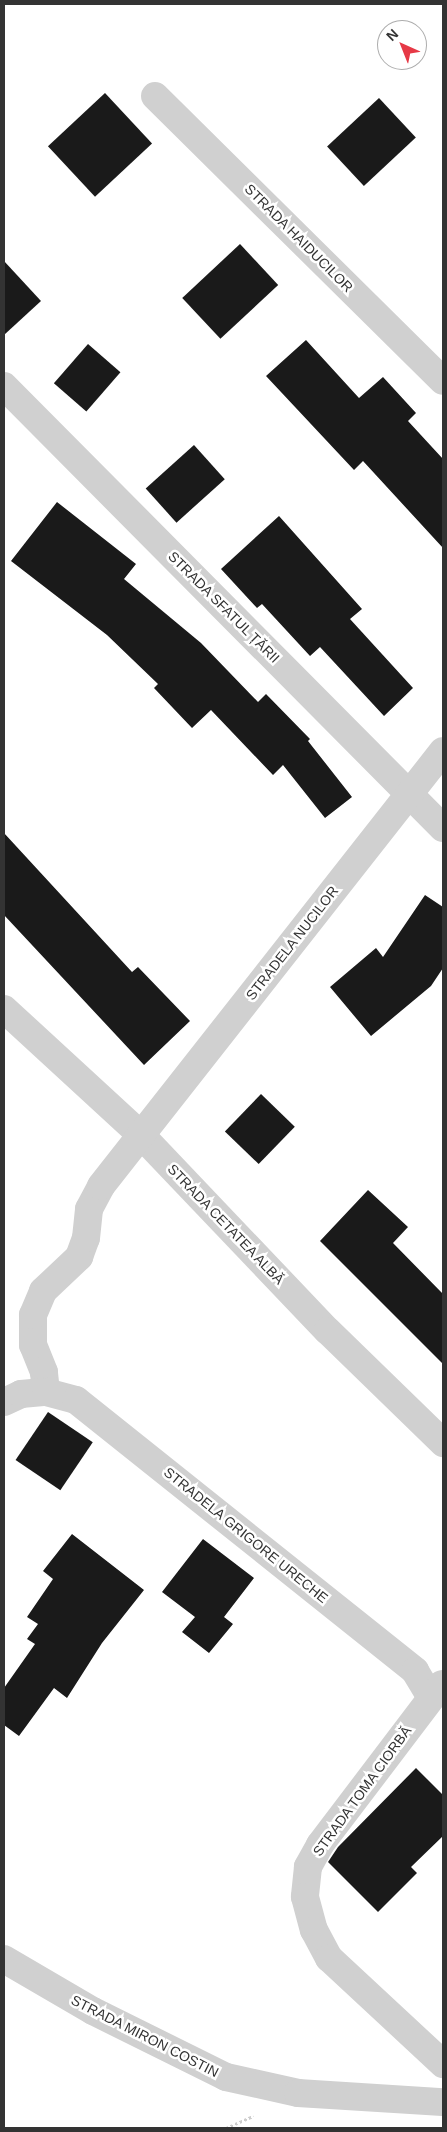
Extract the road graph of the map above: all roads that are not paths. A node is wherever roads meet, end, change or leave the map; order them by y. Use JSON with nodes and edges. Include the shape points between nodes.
{"nodes":[{"id":1,"x":155,"y":96,"type":"dead end"},
{"id":2,"x":443,"y":381,"type":"edge"},
{"id":3,"x":4,"y":386,"type":"edge"},
{"id":4,"x":443,"y":751,"type":"edge"},
{"id":5,"x":408,"y":792,"type":"junction"},
{"id":6,"x":443,"y":828,"type":"edge"},
{"id":7,"x":4,"y":1009,"type":"edge"},
{"id":8,"x":142,"y":1136,"type":"junction"},
{"id":9,"x":46,"y":1392,"type":"junction"},
{"id":10,"x":4,"y":1402,"type":"edge"},
{"id":11,"x":443,"y":1443,"type":"edge"},
{"id":12,"x":437,"y":1690,"type":"edge"},
{"id":13,"x":4,"y":1959,"type":"edge"},
{"id":14,"x":443,"y":2064,"type":"edge"},
{"id":15,"x":443,"y":2102,"type":"edge"}],
"edges":[{"from":1,"to":2,"type":"street","name":"STRADA HAIDUCILOR"},
{"from":3,"to":5,"type":"street","name":"STRADA SFATUL ȚĂRII"},
{"from":4,"to":5,"type":"street","name":"STRADELA NUCILOR"},
{"from":5,"to":6,"type":"street","name":"STRADA SFATUL ȚĂRII"},
{"from":5,"to":8,"type":"street","name":"STRADELA NUCILOR"},
{"from":7,"to":8,"type":"street","name":"STRADA CETATEA ALBĂ"},
{"from":8,"to":9,"type":"street","name":"STRADELA NUCILOR","via":[[101,1186],[89,1209],[86,1238],[79,1257],[43,1291],[33,1315],[33,1345],[44,1372]]},
{"from":8,"to":11,"type":"street","name":"STRADA CETATEA ALBĂ","via":[[328,1331]]},
{"from":9,"to":10,"type":"street","via":[[20,1394]]},
{"from":9,"to":12,"type":"street","name":"STRADELA GRIGORE URECHE","via":[[76,1400],[114,1427]]},
{"from":12,"to":14,"type":"street","name":"STRADA TOMA CIORBĂ","via":[[320,1845],[308,1867],[305,1897],[314,1930],[329,1958]]},
{"from":13,"to":15,"type":"street","name":"STRADA MIRON COSTIN","via":[[119,2025],[226,2078],[298,2093]]}]}
